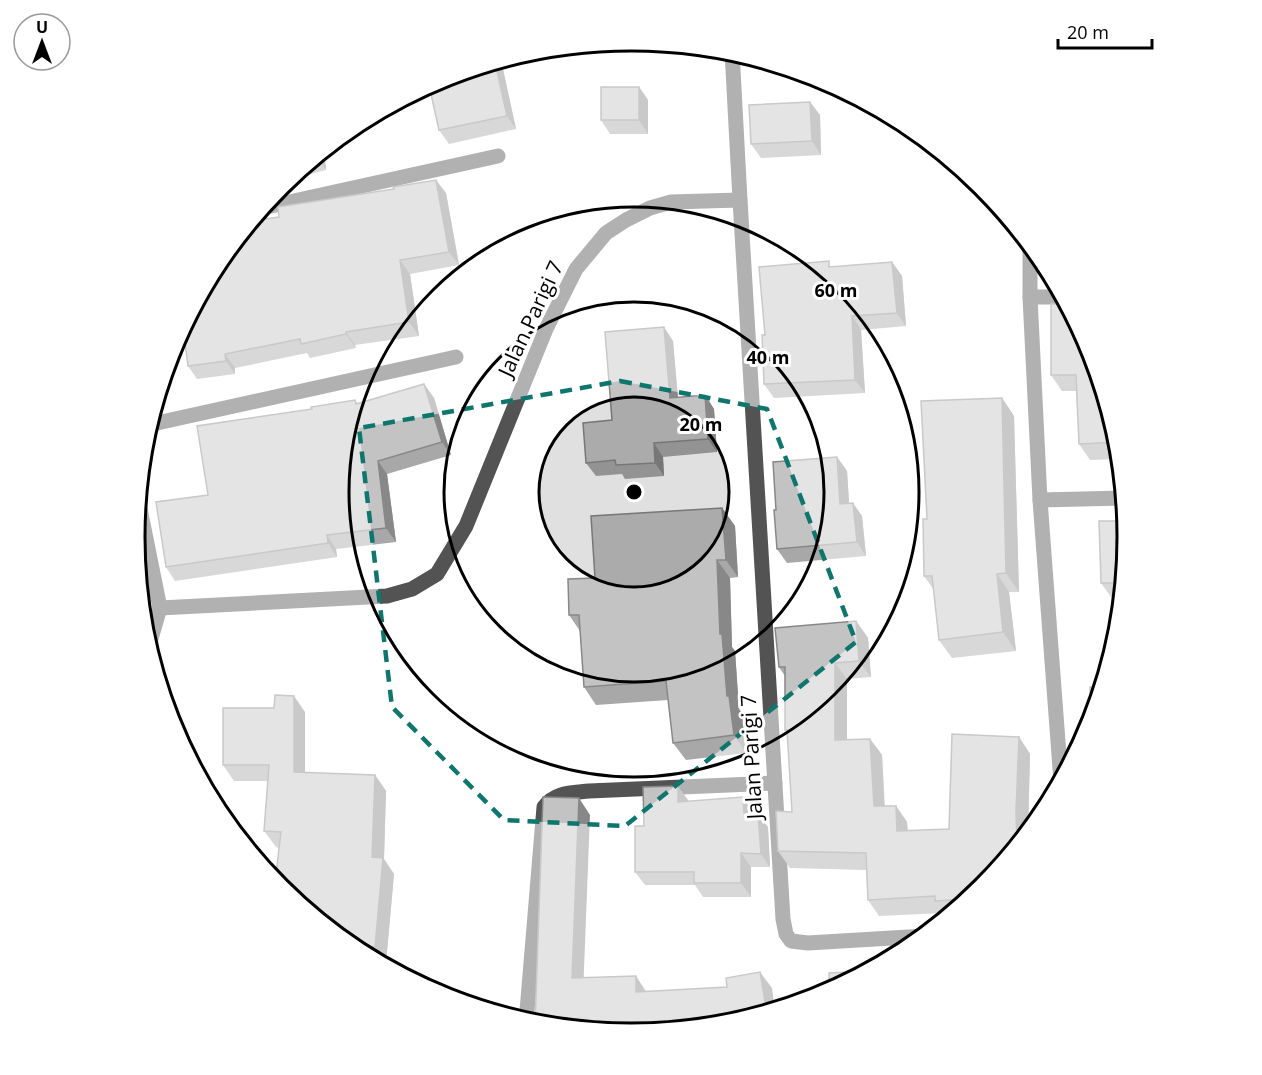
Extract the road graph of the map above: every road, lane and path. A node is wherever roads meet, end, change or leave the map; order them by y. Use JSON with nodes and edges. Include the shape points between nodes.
{"nodes":[{"id":1,"x":733,"y":62,"type":"edge"},
{"id":2,"x":498,"y":156,"type":"dead end"},
{"id":3,"x":741,"y":200,"type":"junction"},
{"id":4,"x":276,"y":205,"type":"edge"},
{"id":5,"x":1030,"y":259,"type":"edge"},
{"id":6,"x":1030,"y":297,"type":"junction"},
{"id":7,"x":1054,"y":297,"type":"edge"},
{"id":8,"x":456,"y":357,"type":"dead end"},
{"id":9,"x":159,"y":423,"type":"edge"},
{"id":10,"x":1115,"y":498,"type":"edge"},
{"id":11,"x":1040,"y":500,"type":"junction"},
{"id":12,"x":145,"y":534,"type":"edge"},
{"id":13,"x":160,"y":608,"type":"junction"},
{"id":14,"x":154,"y":630,"type":"edge"},
{"id":15,"x":1060,"y":766,"type":"edge"},
{"id":16,"x":775,"y":783,"type":"junction"},
{"id":17,"x":908,"y":937,"type":"edge"},
{"id":18,"x":527,"y":1013,"type":"edge"}],
"edges":[{"from":1,"to":3,"type":"street"},
{"from":2,"to":4,"type":"street"},
{"from":3,"to":13,"type":"street","name":"Jalan Parigi 7","via":[[671,202],[650,208],[606,233],[576,268],[546,329],[466,526],[437,574],[412,589],[387,596]]},
{"from":3,"to":16,"type":"street","name":"Jalan Parigi 7"},
{"from":5,"to":6,"type":"street"},
{"from":6,"to":7,"type":"street"},
{"from":6,"to":11,"type":"street"},
{"from":8,"to":9,"type":"street"},
{"from":10,"to":11,"type":"street"},
{"from":11,"to":15,"type":"street"},
{"from":12,"to":13,"type":"street"},
{"from":13,"to":14,"type":"street"},
{"from":16,"to":17,"type":"street","name":"Jalan Parigi 7","via":[[783,919],[791,941]]},
{"from":16,"to":18,"type":"street","via":[[588,791],[550,798],[544,807]]}]}
